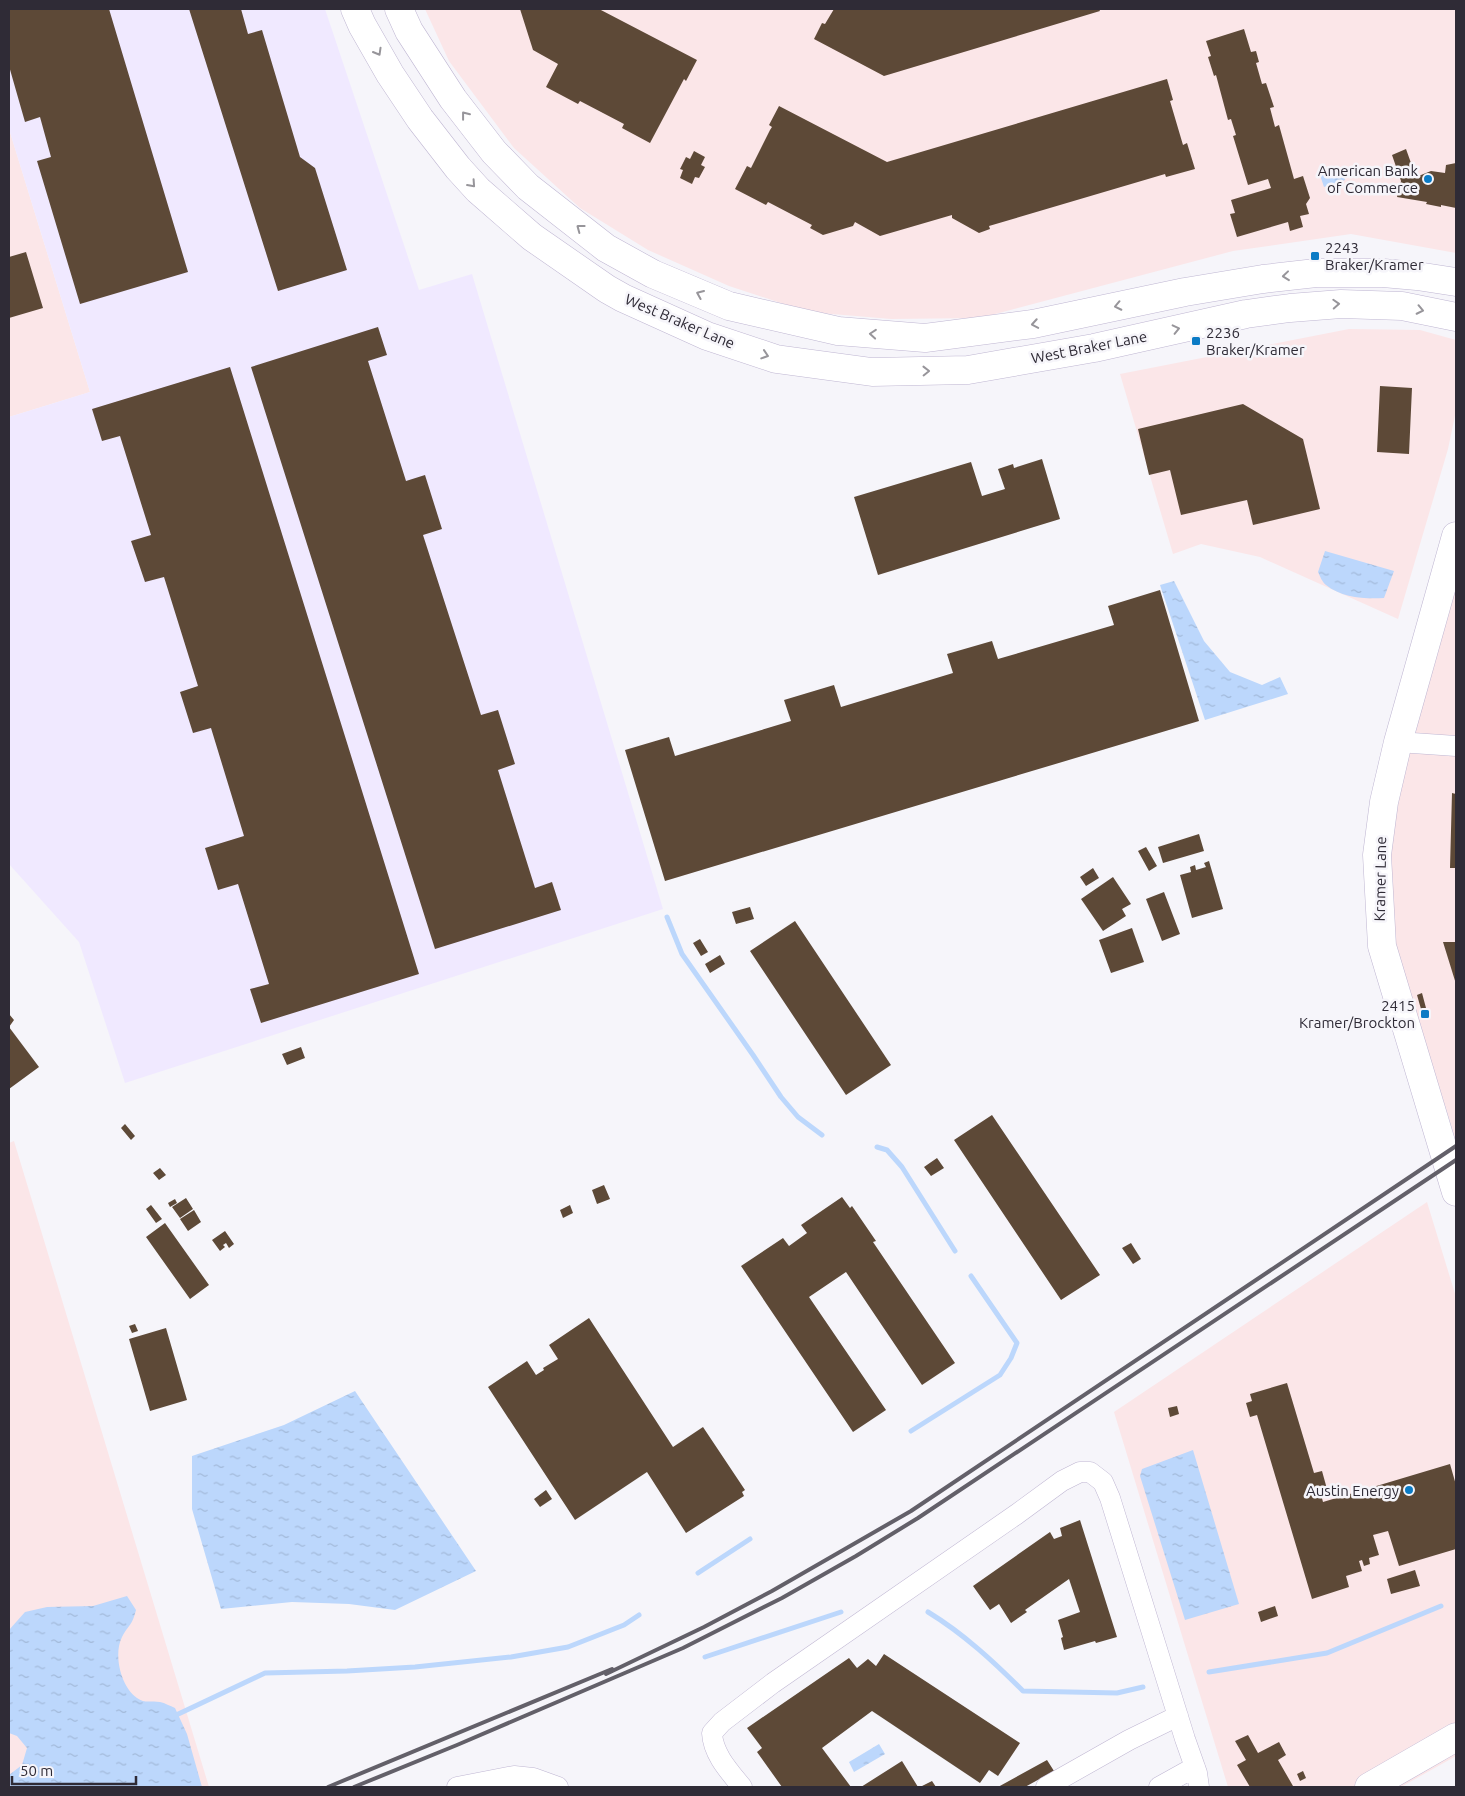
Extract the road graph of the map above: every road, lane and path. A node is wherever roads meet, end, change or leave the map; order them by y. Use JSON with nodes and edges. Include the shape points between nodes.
{"nodes":[{"id":1,"x":355,"y":9,"type":"edge"},
{"id":2,"x":399,"y":9,"type":"edge"},
{"id":3,"x":620,"y":256,"type":"junction"},
{"id":4,"x":658,"y":276,"type":"junction"},
{"id":5,"x":1456,"y":282,"type":"edge"},
{"id":6,"x":607,"y":289,"type":"junction"},
{"id":7,"x":644,"y":308,"type":"junction"},
{"id":8,"x":1082,"y":314,"type":"junction"},
{"id":9,"x":1456,"y":317,"type":"edge"},
{"id":10,"x":1094,"y":348,"type":"junction"},
{"id":11,"x":1456,"y":536,"type":"edge"},
{"id":12,"x":1398,"y":742,"type":"junction"},
{"id":13,"x":1456,"y":746,"type":"edge"},
{"id":14,"x":1456,"y":1192,"type":"edge"},
{"id":15,"x":1178,"y":1716,"type":"junction"},
{"id":16,"x":1456,"y":1737,"type":"edge"},
{"id":17,"x":1195,"y":1767,"type":"junction"},
{"id":18,"x":457,"y":1787,"type":"edge"},
{"id":19,"x":558,"y":1787,"type":"edge"},
{"id":20,"x":742,"y":1787,"type":"edge"},
{"id":21,"x":1046,"y":1787,"type":"edge"},
{"id":22,"x":1159,"y":1787,"type":"edge"},
{"id":23,"x":1199,"y":1787,"type":"edge"},
{"id":24,"x":1369,"y":1787,"type":"edge"}],
"edges":[{"from":1,"to":6,"type":"main road","name":"West Braker Lane","one_way":true,"via":[[390,74],[458,168],[532,237]]},
{"from":3,"to":2,"type":"main road","one_way":true,"via":[[553,208],[494,152],[453,99],[409,31]]},
{"from":3,"to":4,"type":"main road"},
{"from":3,"to":6,"type":"main road"},
{"from":4,"to":7,"type":"main road"},
{"from":8,"to":4,"type":"main road","one_way":true,"via":[[925,338],[838,331],[729,306]]},
{"from":5,"to":8,"type":"main road","one_way":true,"via":[[1383,273],[1316,273],[1186,292]]},
{"from":6,"to":7,"type":"main road","name":"West Braker Lane"},
{"from":7,"to":10,"type":"main road","name":"West Braker Lane","one_way":true,"via":[[708,336],[776,358],[872,372],[968,370]]},
{"from":8,"to":10,"type":"main road"},
{"from":10,"to":9,"type":"main road","name":"West Braker Lane","one_way":true,"via":[[1246,314],[1290,308],[1341,304],[1402,306]]},
{"from":11,"to":12,"type":"main road","name":"Kramer Lane"},
{"from":12,"to":13,"type":"street"},
{"from":12,"to":14,"type":"main road","name":"Kramer Lane","via":[[1384,802],[1377,855],[1380,933]]},
{"from":15,"to":17,"type":"street"},
{"from":15,"to":20,"type":"street","via":[[1107,1488],[1090,1472],[1080,1472],[1062,1481],[722,1722],[712,1733],[712,1739],[721,1760]]},
{"from":15,"to":21,"type":"street"},
{"from":16,"to":24,"type":"main road"},
{"from":17,"to":22,"type":"street"},
{"from":17,"to":23,"type":"street"},
{"from":18,"to":19,"type":"street","via":[[514,1776],[533,1778]]}]}
